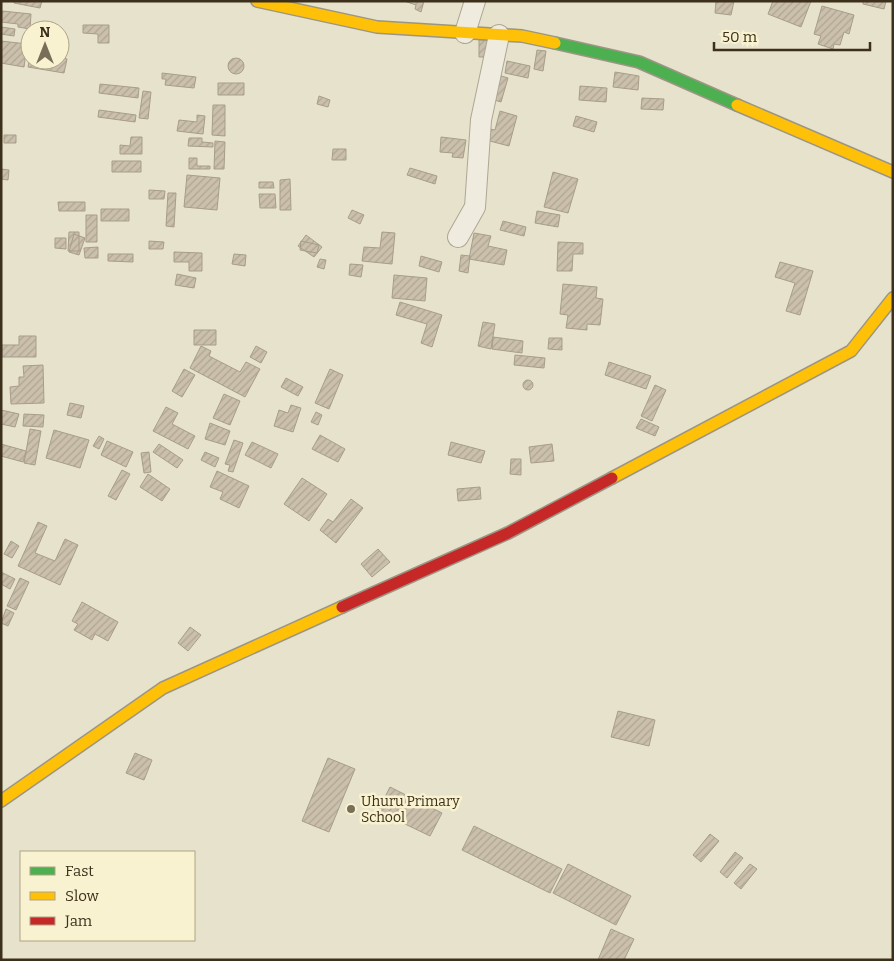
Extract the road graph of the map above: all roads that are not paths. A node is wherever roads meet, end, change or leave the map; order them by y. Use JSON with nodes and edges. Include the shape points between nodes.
{"nodes":[{"id":1,"x":257,"y":1,"type":"edge"},
{"id":2,"x":474,"y":1,"type":"edge"},
{"id":3,"x":465,"y":33,"type":"junction"},
{"id":4,"x":499,"y":35,"type":"junction"},
{"id":5,"x":893,"y":172,"type":"edge"},
{"id":6,"x":458,"y":237,"type":"dead end"},
{"id":7,"x":893,"y":298,"type":"edge"},
{"id":8,"x":1,"y":801,"type":"edge"}],
"edges":[{"from":1,"to":3,"type":"street","via":[[377,28]]},
{"from":2,"to":3,"type":"street"},
{"from":3,"to":4,"type":"street"},
{"from":4,"to":5,"type":"street","via":[[522,36],[639,62]]},
{"from":4,"to":6,"type":"street","via":[[481,120],[475,207]]},
{"from":7,"to":8,"type":"street","via":[[852,351],[508,533],[163,688]]}]}
